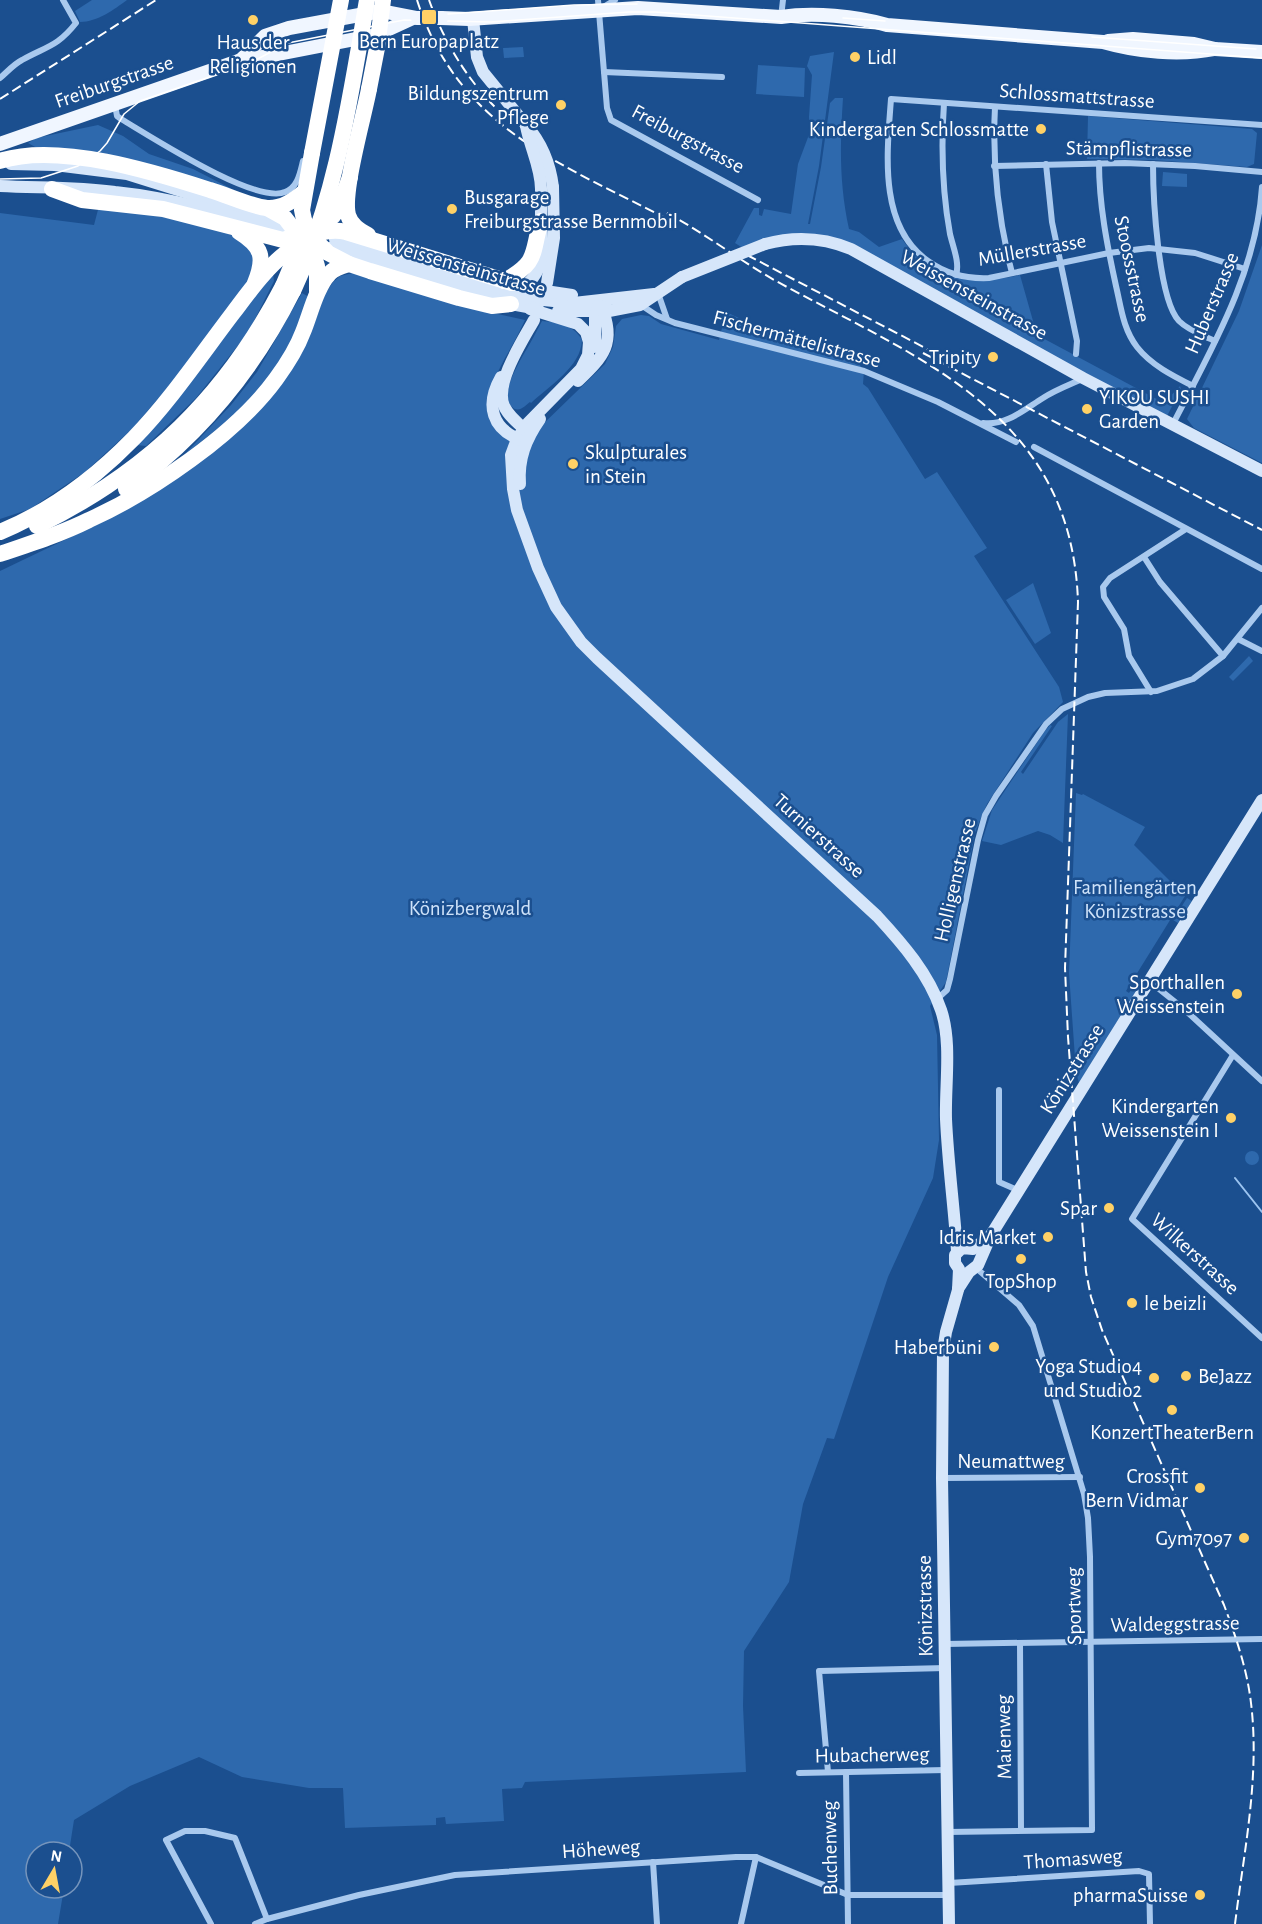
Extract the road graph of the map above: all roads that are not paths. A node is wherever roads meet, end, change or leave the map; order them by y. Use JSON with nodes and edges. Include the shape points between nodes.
{"nodes":[{"id":1,"x":63,"y":0,"type":"edge"},
{"id":2,"x":341,"y":0,"type":"edge"},
{"id":3,"x":355,"y":0,"type":"edge"},
{"id":4,"x":367,"y":0,"type":"edge"},
{"id":5,"x":383,"y":0,"type":"edge"},
{"id":6,"x":615,"y":0,"type":"edge"},
{"id":7,"x":783,"y":0,"type":"edge"},
{"id":8,"x":599,"y":5,"type":"edge"},
{"id":9,"x":781,"y":17,"type":"junction"},
{"id":10,"x":416,"y":18,"type":"junction"},
{"id":11,"x":473,"y":19,"type":"junction"},
{"id":12,"x":263,"y":38,"type":"junction"},
{"id":13,"x":1262,"y":52,"type":"edge"},
{"id":14,"x":275,"y":54,"type":"junction"},
{"id":15,"x":241,"y":60,"type":"junction"},
{"id":16,"x":604,"y":72,"type":"junction"},
{"id":17,"x":723,"y":77,"type":"dead end"},
{"id":18,"x":0,"y":78,"type":"edge"},
{"id":19,"x":891,"y":99,"type":"joint"},
{"id":20,"x":944,"y":103,"type":"junction"},
{"id":21,"x":995,"y":107,"type":"junction"},
{"id":22,"x":116,"y":111,"type":"junction"},
{"id":23,"x":1262,"y":125,"type":"edge"},
{"id":24,"x":0,"y":144,"type":"edge"},
{"id":25,"x":0,"y":162,"type":"edge"},
{"id":26,"x":1099,"y":163,"type":"junction"},
{"id":27,"x":1046,"y":164,"type":"junction"},
{"id":28,"x":1153,"y":164,"type":"junction"},
{"id":29,"x":994,"y":166,"type":"junction"},
{"id":30,"x":306,"y":167,"type":"junction"},
{"id":31,"x":352,"y":170,"type":"junction"},
{"id":32,"x":1262,"y":172,"type":"edge"},
{"id":33,"x":0,"y":186,"type":"edge"},
{"id":34,"x":1262,"y":187,"type":"edge"},
{"id":35,"x":547,"y":188,"type":"junction"},
{"id":36,"x":52,"y":189,"type":"junction"},
{"id":37,"x":304,"y":192,"type":"junction"},
{"id":38,"x":758,"y":200,"type":"dead end"},
{"id":39,"x":267,"y":208,"type":"junction"},
{"id":40,"x":541,"y":221,"type":"joint"},
{"id":41,"x":229,"y":226,"type":"junction"},
{"id":42,"x":306,"y":237,"type":"junction"},
{"id":43,"x":334,"y":243,"type":"dead end"},
{"id":44,"x":385,"y":244,"type":"junction"},
{"id":45,"x":1159,"y":249,"type":"junction"},
{"id":46,"x":1109,"y":253,"type":"junction"},
{"id":47,"x":1060,"y":263,"type":"junction"},
{"id":48,"x":349,"y":264,"type":"junction"},
{"id":49,"x":1245,"y":269,"type":"junction"},
{"id":50,"x":1012,"y":273,"type":"junction"},
{"id":51,"x":956,"y":275,"type":"junction"},
{"id":52,"x":547,"y":283,"type":"dead end"},
{"id":53,"x":254,"y":287,"type":"junction"},
{"id":54,"x":288,"y":289,"type":"junction"},
{"id":55,"x":512,"y":289,"type":"junction"},
{"id":56,"x":658,"y":293,"type":"junction"},
{"id":57,"x":317,"y":298,"type":"junction"},
{"id":58,"x":640,"y":305,"type":"junction"},
{"id":59,"x":597,"y":306,"type":"junction"},
{"id":60,"x":532,"y":314,"type":"junction"},
{"id":61,"x":668,"y":320,"type":"junction"},
{"id":62,"x":1215,"y":341,"type":"junction"},
{"id":63,"x":1076,"y":354,"type":"dead end"},
{"id":64,"x":513,"y":358,"type":"junction"},
{"id":65,"x":581,"y":369,"type":"junction"},
{"id":66,"x":1083,"y":378,"type":"junction"},
{"id":67,"x":1193,"y":386,"type":"junction"},
{"id":68,"x":558,"y":392,"type":"junction"},
{"id":69,"x":510,"y":415,"type":"junction"},
{"id":70,"x":982,"y":423,"type":"junction"},
{"id":71,"x":1173,"y":424,"type":"junction"},
{"id":72,"x":524,"y":436,"type":"junction"},
{"id":73,"x":1016,"y":442,"type":"dead end"},
{"id":74,"x":1034,"y":447,"type":"dead end"},
{"id":75,"x":1262,"y":471,"type":"edge"},
{"id":76,"x":1186,"y":529,"type":"junction"},
{"id":77,"x":0,"y":532,"type":"edge"},
{"id":78,"x":0,"y":541,"type":"edge"},
{"id":79,"x":0,"y":554,"type":"edge"},
{"id":80,"x":1144,"y":557,"type":"junction"},
{"id":81,"x":1262,"y":569,"type":"edge"},
{"id":82,"x":1262,"y":608,"type":"edge"},
{"id":83,"x":1238,"y":639,"type":"junction"},
{"id":84,"x":1262,"y":651,"type":"edge"},
{"id":85,"x":1223,"y":656,"type":"junction"},
{"id":86,"x":1152,"y":692,"type":"junction"},
{"id":87,"x":1262,"y":800,"type":"edge"},
{"id":88,"x":1149,"y":981,"type":"junction"},
{"id":89,"x":937,"y":999,"type":"junction"},
{"id":90,"x":1233,"y":1055,"type":"junction"},
{"id":91,"x":1262,"y":1081,"type":"edge"},
{"id":92,"x":999,"y":1090,"type":"dead end"},
{"id":93,"x":1020,"y":1191,"type":"junction"},
{"id":94,"x":969,"y":1259,"type":"junction"},
{"id":95,"x":1262,"y":1338,"type":"edge"},
{"id":96,"x":1080,"y":1477,"type":"junction"},
{"id":97,"x":942,"y":1478,"type":"junction"},
{"id":98,"x":1262,"y":1639,"type":"edge"},
{"id":99,"x":1091,"y":1642,"type":"junction"},
{"id":100,"x":1020,"y":1643,"type":"junction"},
{"id":101,"x":945,"y":1644,"type":"junction"},
{"id":102,"x":946,"y":1668,"type":"junction"},
{"id":103,"x":947,"y":1770,"type":"junction"},
{"id":104,"x":828,"y":1772,"type":"junction"},
{"id":105,"x":846,"y":1772,"type":"junction"},
{"id":106,"x":799,"y":1773,"type":"dead end"},
{"id":107,"x":1022,"y":1830,"type":"junction"},
{"id":108,"x":947,"y":1832,"type":"junction"},
{"id":109,"x":756,"y":1857,"type":"junction"},
{"id":110,"x":653,"y":1862,"type":"junction"},
{"id":111,"x":948,"y":1889,"type":"junction"},
{"id":112,"x":848,"y":1895,"type":"junction"},
{"id":113,"x":267,"y":1919,"type":"junction"},
{"id":114,"x":211,"y":1924,"type":"edge"},
{"id":115,"x":255,"y":1924,"type":"edge"},
{"id":116,"x":657,"y":1924,"type":"edge"},
{"id":117,"x":741,"y":1924,"type":"edge"},
{"id":118,"x":848,"y":1924,"type":"edge"},
{"id":119,"x":949,"y":1924,"type":"edge"},
{"id":120,"x":1150,"y":1924,"type":"edge"}],
"edges":[{"from":1,"to":18,"type":"street","via":[[76,23],[64,38],[19,61]]},
{"from":2,"to":30,"type":"highway","bridge":true},
{"from":3,"to":54,"type":"highway","bridge":true,"via":[[324,168]]},
{"from":4,"to":54,"type":"highway","bridge":true,"via":[[335,170],[316,236]]},
{"from":5,"to":31,"type":"highway","bridge":true},
{"from":6,"to":8,"type":"street","name":"Freiburgstrasse"},
{"from":7,"to":9,"type":"street"},
{"from":8,"to":9,"type":"main road"},
{"from":8,"to":11,"type":"main road","name":"Freiburgstrasse"},
{"from":8,"to":16,"type":"street","name":"Freiburgstrasse"},
{"from":9,"to":13,"type":"main road","via":[[796,23],[867,28],[887,25],[1103,42],[1124,38]]},
{"from":10,"to":11,"type":"main road","name":"Freiburgstrasse","bridge":true},
{"from":10,"to":12,"type":"main road","name":"Freiburgstrasse","via":[[371,12],[289,28]]},
{"from":10,"to":14,"type":"main road","name":"Freiburgstrasse","via":[[376,34]]},
{"from":11,"to":35,"type":"main road","bridge":true,"via":[[477,57],[483,72],[537,138],[546,157]]},
{"from":12,"to":14,"type":"main road"},
{"from":12,"to":15,"type":"main road","name":"Freiburgstrasse"},
{"from":14,"to":15,"type":"main road","name":"Freiburgstrasse"},
{"from":15,"to":22,"type":"main road","name":"Freiburgstrasse"},
{"from":16,"to":17,"type":"street","name":"Freiburgstrasse"},
{"from":16,"to":38,"type":"street","name":"Freiburgstrasse","via":[[607,108],[614,123]]},
{"from":19,"to":20,"type":"street","name":"Schlossmattstrasse"},
{"from":19,"to":51,"type":"street","name":"Müllerstrasse","via":[[889,167],[897,221],[916,252],[936,267]]},
{"from":20,"to":21,"type":"street","name":"Schlossmattstrasse"},
{"from":20,"to":51,"type":"street","via":[[942,170]]},
{"from":21,"to":23,"type":"street","name":"Schlossmattstrasse"},
{"from":21,"to":29,"type":"street"},
{"from":22,"to":24,"type":"main road","name":"Freiburgstrasse"},
{"from":22,"to":30,"type":"street","name":"Freiburgstrasse","via":[[179,155],[229,180],[271,193],[284,193],[292,188]]},
{"from":25,"to":36,"type":"main road","via":[[127,174],[283,227],[159,198],[114,191]]},
{"from":25,"to":39,"type":"highway","via":[[26,156],[101,161],[159,174]]},
{"from":26,"to":27,"type":"street","name":"Stämpflistrasse"},
{"from":26,"to":28,"type":"street","name":"Stämpflistrasse"},
{"from":26,"to":46,"type":"street","name":"Stoossstrasse"},
{"from":27,"to":29,"type":"street","name":"Stämpflistrasse"},
{"from":27,"to":47,"type":"street"},
{"from":28,"to":32,"type":"street","name":"Stämpflistrasse"},
{"from":28,"to":45,"type":"street"},
{"from":29,"to":50,"type":"street","via":[[998,209]]},
{"from":30,"to":37,"type":"highway"},
{"from":31,"to":42,"type":"highway","via":[[333,216]]},
{"from":31,"to":44,"type":"highway","via":[[347,206],[350,219],[357,228]]},
{"from":33,"to":36,"type":"main road"},
{"from":34,"to":49,"type":"street","name":"Huberstrasse","via":[[1257,228]]},
{"from":35,"to":40,"type":"main road"},
{"from":35,"to":52,"type":"main road","via":[[554,238]]},
{"from":36,"to":41,"type":"highway","via":[[82,200],[163,209]]},
{"from":37,"to":39,"type":"highway","via":[[286,204]]},
{"from":37,"to":42,"type":"highway"},
{"from":39,"to":42,"type":"highway"},
{"from":40,"to":55,"type":"highway","via":[[533,259]]},
{"from":41,"to":42,"type":"highway","via":[[275,239]]},
{"from":41,"to":53,"type":"highway","via":[[251,240],[260,253],[261,267]]},
{"from":42,"to":44,"type":"highway","via":[[337,231]]},
{"from":42,"to":48,"type":"highway"},
{"from":42,"to":53,"type":"highway"},
{"from":42,"to":57,"type":"highway","via":[[317,266]]},
{"from":43,"to":55,"type":"main road","name":"Weissensteinstrasse"},
{"from":44,"to":55,"type":"highway"},
{"from":45,"to":46,"type":"street","name":"Müllerstrasse"},
{"from":45,"to":49,"type":"street","name":"Müllerstrasse","via":[[1195,253]]},
{"from":45,"to":62,"type":"street","via":[[1172,312],[1186,327]]},
{"from":46,"to":47,"type":"street","name":"Müllerstrasse"},
{"from":46,"to":67,"type":"street","name":"Stoossstrasse","via":[[1122,314],[1132,339],[1155,364]]},
{"from":47,"to":50,"type":"street","name":"Müllerstrasse"},
{"from":47,"to":63,"type":"street","via":[[1077,341]]},
{"from":48,"to":55,"type":"highway","via":[[492,306]]},
{"from":48,"to":57,"type":"highway","via":[[330,273]]},
{"from":49,"to":62,"type":"street","name":"Huberstrasse"},
{"from":50,"to":51,"type":"street","name":"Müllerstrasse","via":[[979,278]]},
{"from":53,"to":77,"type":"highway","via":[[154,415],[113,459],[55,504]]},
{"from":54,"to":78,"type":"highway","via":[[228,375],[191,418],[156,450],[77,506]]},
{"from":54,"to":79,"type":"highway","via":[[271,333],[245,372],[177,448],[102,504],[44,536]]},
{"from":55,"to":59,"type":"main road","name":"Weissensteinstrasse","via":[[577,296]]},
{"from":55,"to":60,"type":"main road","name":"Weissensteinstrasse"},
{"from":56,"to":58,"type":"main road","name":"Weissensteinstrasse"},
{"from":56,"to":59,"type":"main road","name":"Weissensteinstrasse"},
{"from":56,"to":61,"type":"street"},
{"from":56,"to":66,"type":"main road","name":"Weissensteinstrasse","bridge":true,"via":[[682,277],[765,243],[822,240],[842,245]]},
{"from":57,"to":79,"type":"highway","via":[[299,341],[276,380],[254,406],[219,436],[160,479],[91,520]]},
{"from":58,"to":59,"type":"main road","name":"Weissensteinstrasse"},
{"from":58,"to":61,"type":"street","name":"Fischermättelistrasse"},
{"from":59,"to":60,"type":"main road","name":"Weissensteinstrasse"},
{"from":59,"to":65,"type":"main road","via":[[596,347]]},
{"from":59,"to":72,"type":"main road","name":"Turnierstrasse","via":[[607,325],[602,357]]},
{"from":60,"to":64,"type":"main road"},
{"from":60,"to":65,"type":"main road","via":[[572,321],[584,329],[589,348]]},
{"from":61,"to":70,"type":"street","name":"Fischermättelistrasse","via":[[864,371]]},
{"from":62,"to":67,"type":"street","name":"Huberstrasse"},
{"from":64,"to":69,"type":"main road","via":[[502,389],[502,402]]},
{"from":64,"to":72,"type":"main road","via":[[496,386],[493,413],[504,431]]},
{"from":65,"to":68,"type":"main road"},
{"from":66,"to":70,"type":"street","via":[[1019,414],[997,423]]},
{"from":66,"to":71,"type":"main road","name":"Weissensteinstrasse"},
{"from":67,"to":71,"type":"street","name":"Huberstrasse"},
{"from":68,"to":69,"type":"main road","via":[[546,396],[526,413]]},
{"from":68,"to":72,"type":"main road"},
{"from":69,"to":72,"type":"main road"},
{"from":70,"to":73,"type":"street","name":"Fischermättelistrasse"},
{"from":71,"to":75,"type":"main road","name":"Weissensteinstrasse"},
{"from":72,"to":89,"type":"main road","name":"Turnierstrasse","via":[[511,460],[513,489],[517,510],[555,607],[581,642],[628,688],[877,916],[912,957]]},
{"from":74,"to":76,"type":"street"},
{"from":76,"to":80,"type":"street"},
{"from":76,"to":81,"type":"street"},
{"from":80,"to":85,"type":"street"},
{"from":80,"to":86,"type":"street","via":[[1107,580],[1102,591],[1124,629],[1129,656]]},
{"from":82,"to":83,"type":"street","name":"Holligenstrasse"},
{"from":83,"to":84,"type":"street"},
{"from":83,"to":85,"type":"street","name":"Holligenstrasse"},
{"from":85,"to":86,"type":"street","name":"Holligenstrasse","via":[[1193,679]]},
{"from":86,"to":89,"type":"street","name":"Holligenstrasse","via":[[1105,693],[1080,700],[1058,713],[1036,736],[982,823],[950,979],[947,990]]},
{"from":87,"to":88,"type":"main road","name":"Könizstrasse"},
{"from":88,"to":90,"type":"street"},
{"from":88,"to":93,"type":"main road","name":"Könizstrasse"},
{"from":89,"to":94,"type":"main road","name":"Turnierstrasse","via":[[945,1031],[946,1120],[956,1226]]},
{"from":90,"to":91,"type":"street"},
{"from":90,"to":95,"type":"street","name":"Wilkerstrasse","via":[[1132,1219]]},
{"from":92,"to":93,"type":"street","via":[[999,1182]]},
{"from":93,"to":94,"type":"main road","name":"Könizstrasse","via":[[991,1235]]},
{"from":94,"to":96,"type":"street","name":"Sportweg","via":[[1019,1305],[1033,1326]]},
{"from":94,"to":97,"type":"main road","name":"Könizstrasse","via":[[943,1351]]},
{"from":96,"to":97,"type":"street","name":"Neumattweg"},
{"from":96,"to":99,"type":"street","name":"Sportweg","via":[[1090,1535]]},
{"from":97,"to":101,"type":"main road","name":"Könizstrasse"},
{"from":98,"to":99,"type":"street","name":"Waldeggstrasse"},
{"from":99,"to":100,"type":"street","name":"Waldeggstrasse"},
{"from":99,"to":107,"type":"street","name":"Sportweg","via":[[1092,1830]]},
{"from":100,"to":101,"type":"street","name":"Waldeggstrasse"},
{"from":100,"to":107,"type":"street","name":"Maienweg"},
{"from":101,"to":102,"type":"main road","name":"Könizstrasse"},
{"from":102,"to":103,"type":"main road","name":"Könizstrasse"},
{"from":102,"to":104,"type":"street","via":[[819,1671]]},
{"from":103,"to":105,"type":"street","name":"Hubacherweg"},
{"from":103,"to":108,"type":"main road","name":"Könizstrasse"},
{"from":104,"to":105,"type":"street","name":"Hubacherweg"},
{"from":104,"to":106,"type":"street","name":"Hubacherweg"},
{"from":105,"to":112,"type":"street","name":"Buchenweg"},
{"from":107,"to":108,"type":"street","name":"Sportweg"},
{"from":108,"to":111,"type":"main road","name":"Könizstrasse"},
{"from":109,"to":110,"type":"street","name":"Höheweg"},
{"from":109,"to":112,"type":"street","name":"Höheweg"},
{"from":109,"to":117,"type":"street"},
{"from":110,"to":113,"type":"street","name":"Höheweg","via":[[455,1875]]},
{"from":110,"to":116,"type":"street"},
{"from":111,"to":112,"type":"street","name":"Höheweg"},
{"from":111,"to":119,"type":"main road","name":"Könizstrasse"},
{"from":111,"to":120,"type":"street","name":"Thomasweg","via":[[1139,1871],[1149,1874]]},
{"from":112,"to":118,"type":"street","name":"Buchenweg"},
{"from":113,"to":114,"type":"street","via":[[235,1838],[185,1831],[166,1840]]},
{"from":113,"to":115,"type":"street","name":"Höheweg"}]}
